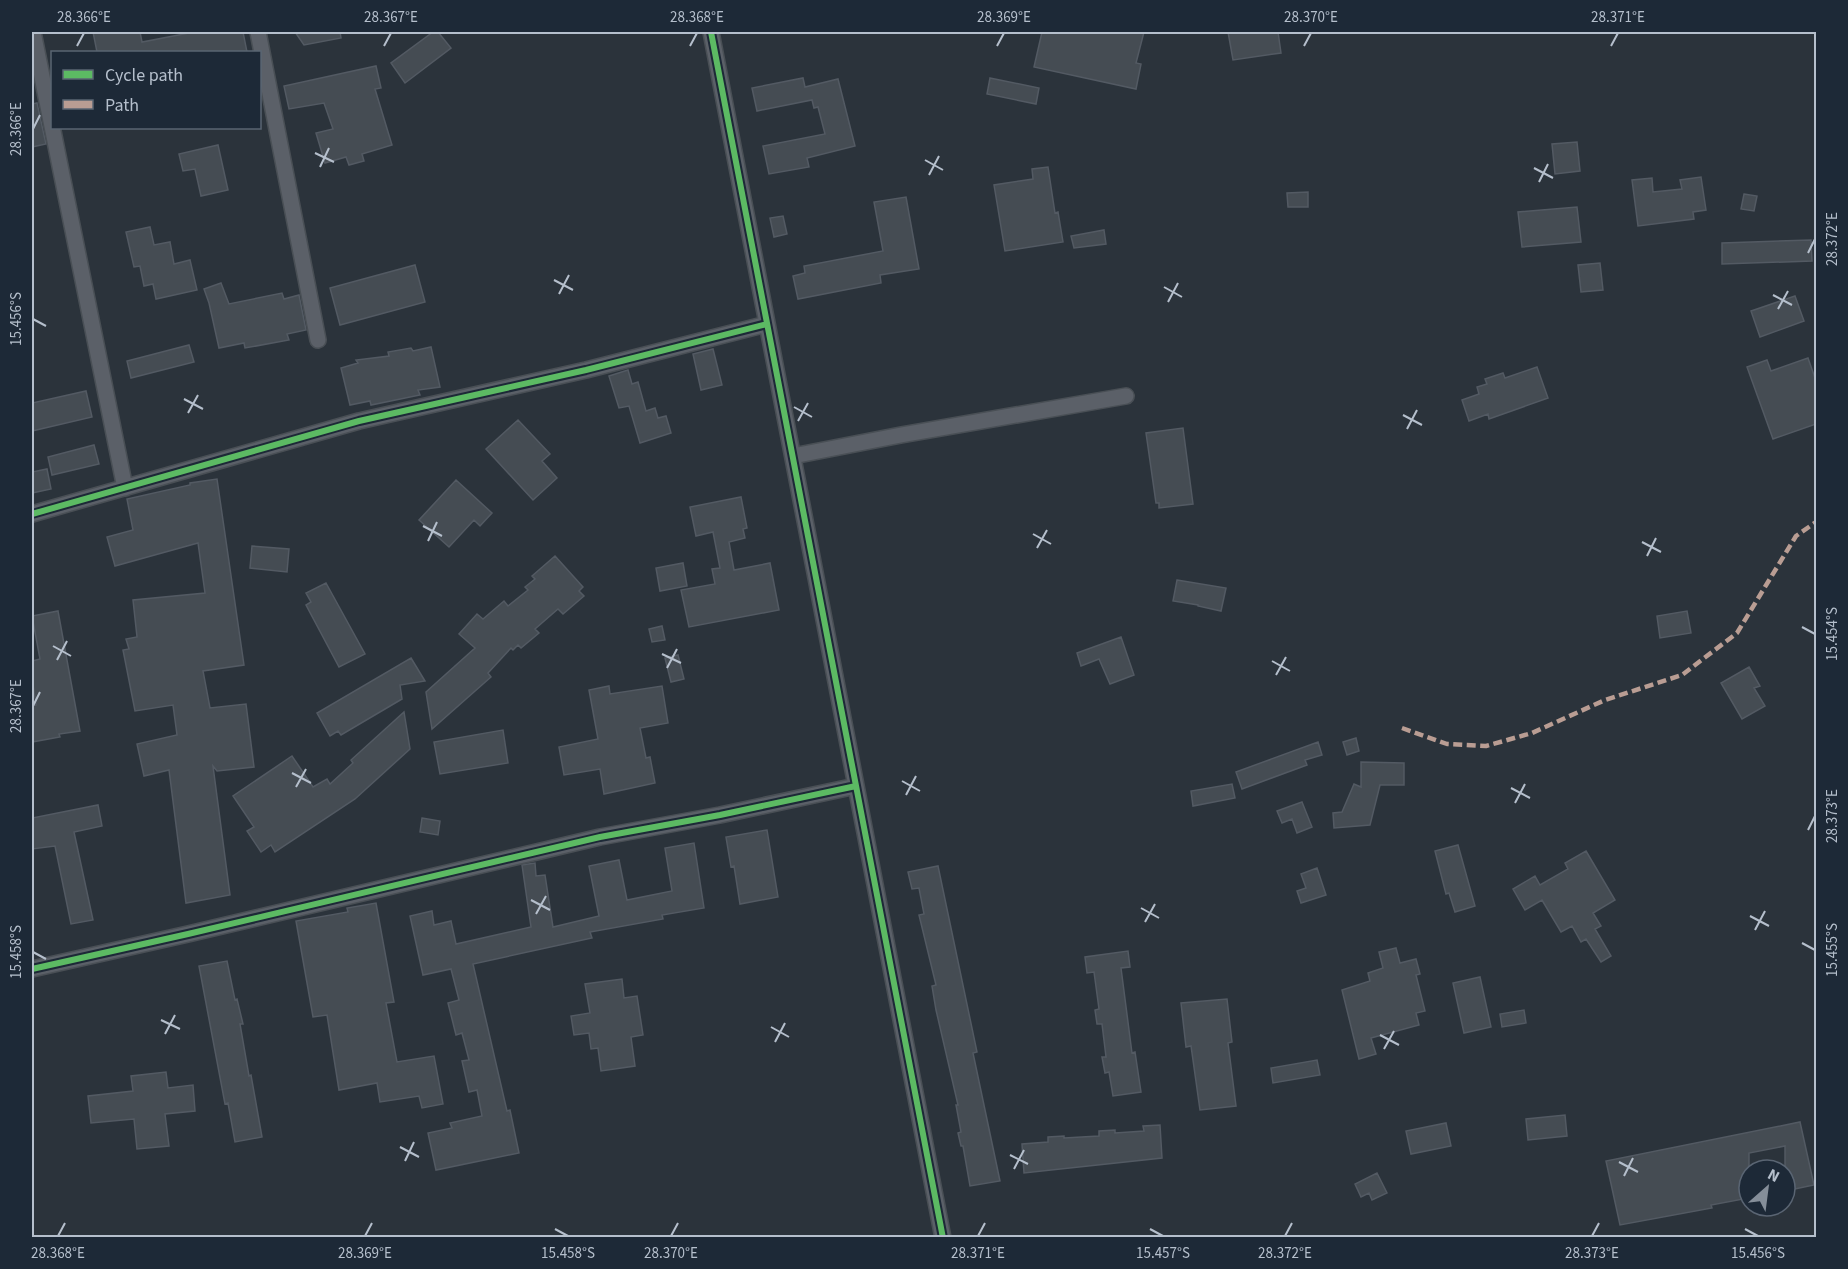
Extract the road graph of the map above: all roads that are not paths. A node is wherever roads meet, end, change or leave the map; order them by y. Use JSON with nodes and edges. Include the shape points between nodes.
{"nodes":[{"id":1,"x":33,"y":32,"type":"edge"},
{"id":2,"x":258,"y":32,"type":"edge"},
{"id":3,"x":711,"y":32,"type":"edge"},
{"id":4,"x":51,"y":121,"type":"edge"},
{"id":5,"x":53,"y":129,"type":"edge"},
{"id":6,"x":767,"y":324,"type":"junction"},
{"id":7,"x":318,"y":340,"type":"dead end"},
{"id":8,"x":1126,"y":396,"type":"dead end"},
{"id":9,"x":793,"y":456,"type":"junction"},
{"id":10,"x":125,"y":488,"type":"junction"},
{"id":11,"x":32,"y":514,"type":"edge"},
{"id":12,"x":856,"y":786,"type":"junction"},
{"id":13,"x":32,"y":969,"type":"edge"},
{"id":14,"x":943,"y":1238,"type":"edge"}],
"edges":[{"from":1,"to":4,"type":"street"},
{"from":2,"to":7,"type":"street"},
{"from":3,"to":6,"type":"street"},
{"from":5,"to":10,"type":"street"},
{"from":6,"to":9,"type":"street"},
{"from":6,"to":10,"type":"street","via":[[359,421]]},
{"from":8,"to":9,"type":"street"},
{"from":9,"to":12,"type":"street"},
{"from":10,"to":11,"type":"street"},
{"from":12,"to":13,"type":"street","via":[[600,837]]},
{"from":12,"to":14,"type":"street"}]}
